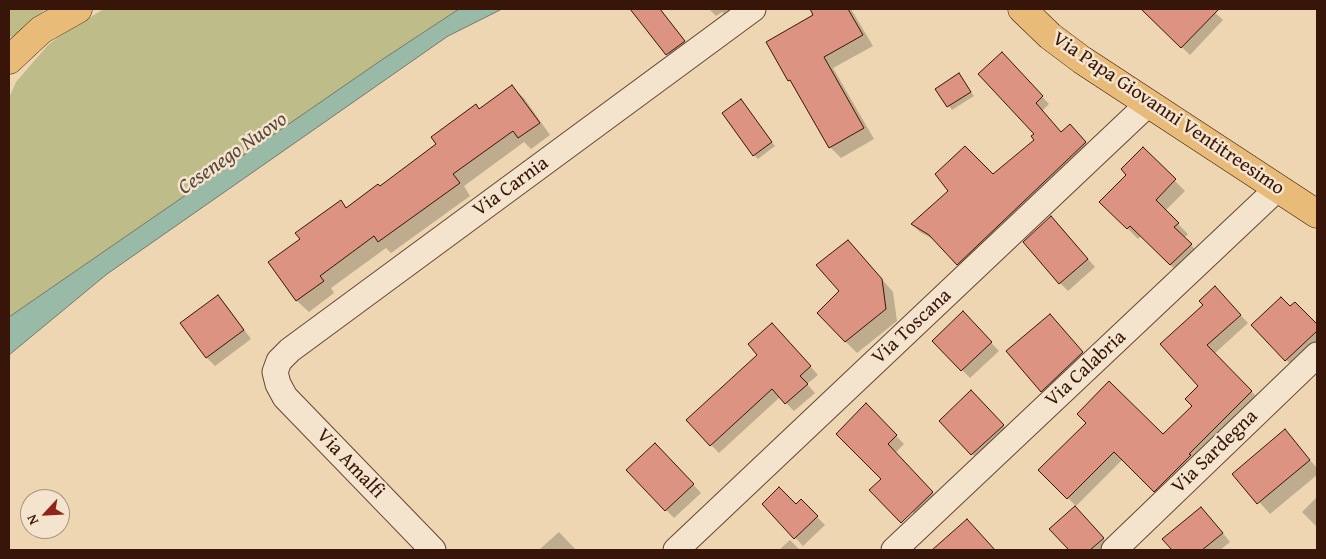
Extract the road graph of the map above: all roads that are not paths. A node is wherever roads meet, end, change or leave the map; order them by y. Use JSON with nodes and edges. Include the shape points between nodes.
{"nodes":[{"id":1,"x":78,"y":9,"type":"edge"},
{"id":2,"x":753,"y":9,"type":"edge"},
{"id":3,"x":1022,"y":9,"type":"edge"},
{"id":4,"x":9,"y":60,"type":"edge"},
{"id":5,"x":1148,"y":104,"type":"junction"},
{"id":6,"x":1278,"y":188,"type":"junction"},
{"id":7,"x":1317,"y":214,"type":"edge"},
{"id":8,"x":1317,"y":354,"type":"edge"},
{"id":9,"x":276,"y":372,"type":"joint"},
{"id":10,"x":433,"y":550,"type":"edge"},
{"id":11,"x":676,"y":550,"type":"edge"},
{"id":12,"x":894,"y":550,"type":"edge"},
{"id":13,"x":1114,"y":550,"type":"edge"}],
"edges":[{"from":1,"to":4,"type":"main road","via":[[41,30]]},
{"from":2,"to":9,"type":"street","name":"Via Carnia","via":[[290,350],[279,361]]},
{"from":3,"to":5,"type":"main road","name":"Via Papa Giovanni Ventitreesimo","via":[[1063,46]]},
{"from":5,"to":6,"type":"main road","name":"Via Papa Giovanni Ventitreesimo"},
{"from":5,"to":11,"type":"street","name":"Via Toscana"},
{"from":6,"to":7,"type":"main road","name":"Via Papa Giovanni Ventitreesimo"},
{"from":6,"to":12,"type":"street","name":"Via Calabria"},
{"from":8,"to":13,"type":"street","name":"Via Sardegna"},
{"from":9,"to":10,"type":"street","name":"Via Amalfi","via":[[285,397]]}]}
